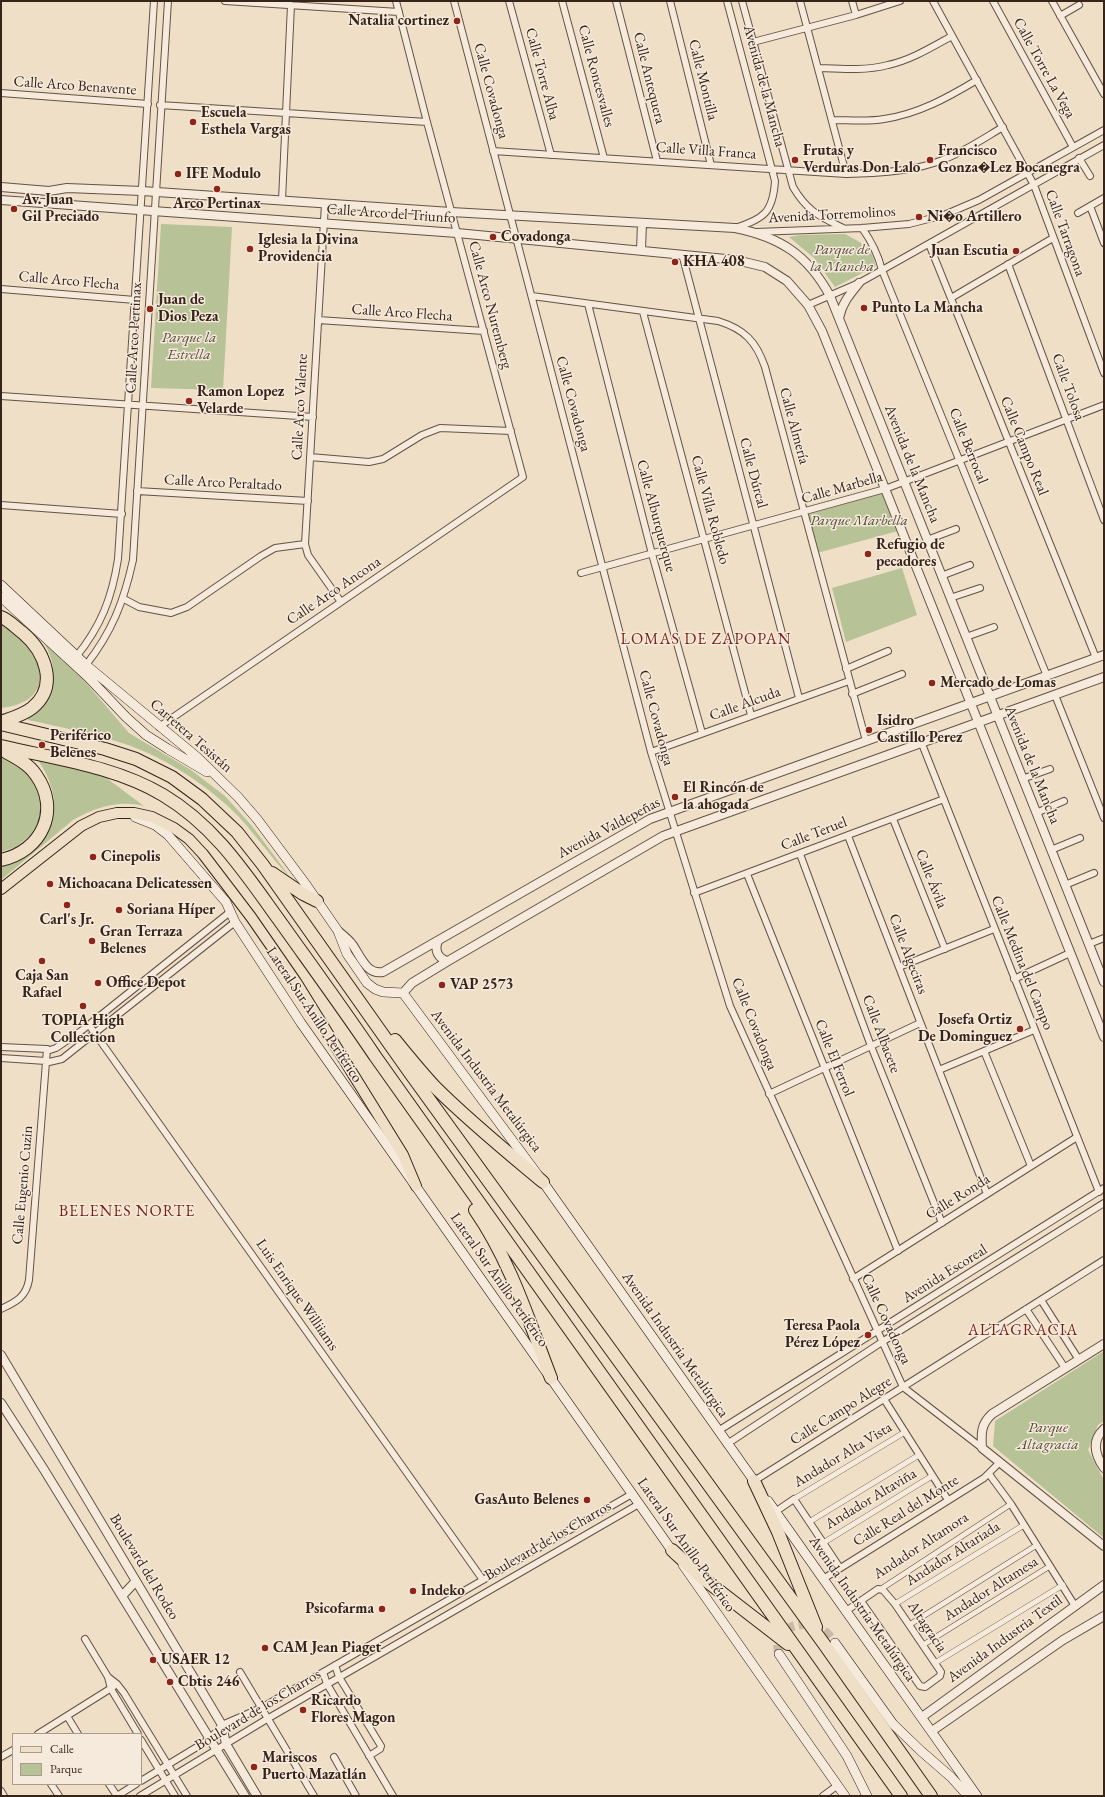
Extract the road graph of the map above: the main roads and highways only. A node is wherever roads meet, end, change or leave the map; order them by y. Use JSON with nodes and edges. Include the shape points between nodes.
{"nodes":[{"id":1,"x":1,"y":585,"type":"edge"},
{"id":2,"x":1,"y":597,"type":"edge"},
{"id":3,"x":1,"y":617,"type":"edge"},
{"id":4,"x":1,"y":723,"type":"edge"},
{"id":5,"x":1,"y":748,"type":"edge"},
{"id":6,"x":219,"y":778,"type":"junction"},
{"id":7,"x":108,"y":815,"type":"junction"},
{"id":8,"x":1,"y":860,"type":"edge"},
{"id":9,"x":263,"y":865,"type":"junction"},
{"id":10,"x":1,"y":889,"type":"edge"},
{"id":11,"x":316,"y":901,"type":"junction"},
{"id":12,"x":403,"y":993,"type":"joint"},
{"id":13,"x":357,"y":999,"type":"junction"},
{"id":14,"x":375,"y":1056,"type":"junction"},
{"id":15,"x":543,"y":1182,"type":"junction"},
{"id":16,"x":416,"y":1186,"type":"junction"},
{"id":17,"x":551,"y":1378,"type":"junction"},
{"id":18,"x":754,"y":1481,"type":"junction"},
{"id":19,"x":672,"y":1550,"type":"junction"},
{"id":20,"x":829,"y":1644,"type":"junction"},
{"id":21,"x":800,"y":1653,"type":"junction"},
{"id":22,"x":778,"y":1654,"type":"tunnel mouth"},
{"id":23,"x":846,"y":1796,"type":"edge"},
{"id":24,"x":867,"y":1796,"type":"edge"},
{"id":25,"x":901,"y":1796,"type":"edge"},
{"id":26,"x":931,"y":1796,"type":"edge"},
{"id":27,"x":968,"y":1796,"type":"edge"},
{"id":28,"x":977,"y":1796,"type":"edge"}],
"edges":[{"from":1,"to":6,"type":"main road","name":"Carretera Tesistán","via":[[86,666]]},
{"from":2,"to":6,"type":"main road","via":[[88,677],[146,735]]},
{"from":3,"to":4,"type":"highway","via":[[35,645],[47,673],[46,686],[38,702],[26,712]]},
{"from":4,"to":9,"type":"highway","via":[[105,749],[136,759],[172,777],[202,799],[237,832]]},
{"from":5,"to":8,"type":"highway","via":[[36,774],[44,790],[48,810],[37,840],[14,858]]},
{"from":5,"to":14,"type":"highway","via":[[103,770],[133,780],[193,815],[241,866]]},
{"from":6,"to":11,"type":"main road","name":"Carretera Tesistán","via":[[257,819]]},
{"from":7,"to":10,"type":"main road","via":[[90,820],[81,826]]},
{"from":7,"to":16,"type":"main road","name":"Lateral Sur Anillo Periférico","via":[[133,816],[161,830],[226,902],[235,922],[301,1023]]},
{"from":7,"to":16,"type":"main road","via":[[134,813],[160,820],[181,833],[203,854],[296,982],[403,1155]]},
{"from":9,"to":11,"type":"highway"},
{"from":9,"to":13,"type":"highway"},
{"from":11,"to":12,"type":"main road","name":"Carretera Tesistán","via":[[338,931],[347,954],[371,987],[383,992]]},
{"from":12,"to":15,"type":"main road","name":"Avenida Industria Metalúrgica"},
{"from":13,"to":15,"type":"highway","via":[[448,1099]]},
{"from":13,"to":20,"type":"highway"},
{"from":14,"to":17,"type":"highway","via":[[492,1238],[509,1272]]},
{"from":14,"to":21,"type":"highway"},
{"from":15,"to":18,"type":"main road","name":"Avenida Industria Metalúrgica"},
{"from":16,"to":17,"type":"main road","name":"Lateral Sur Anillo Periférico"},
{"from":17,"to":19,"type":"main road","name":"Lateral Sur Anillo Periférico"},
{"from":18,"to":20,"type":"highway"},
{"from":18,"to":28,"type":"main road","name":"Avenida Industria Metalúrgica"},
{"from":19,"to":21,"type":"highway","via":[[700,1576]]},
{"from":19,"to":23,"type":"main road","name":"Lateral Sur Anillo Periférico"},
{"from":20,"to":26,"type":"highway"},
{"from":20,"to":27,"type":"main road","via":[[893,1724]]},
{"from":21,"to":25,"type":"highway"},
{"from":22,"to":24,"type":"main road","via":[[847,1756]]}]}
